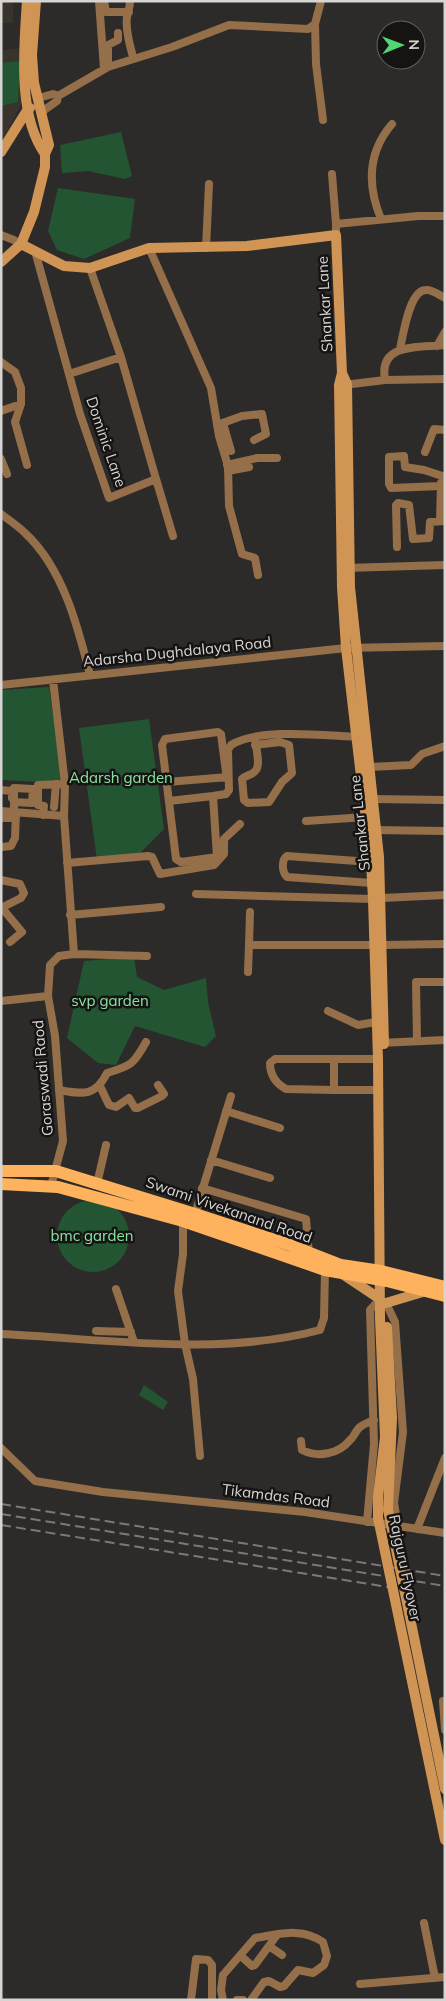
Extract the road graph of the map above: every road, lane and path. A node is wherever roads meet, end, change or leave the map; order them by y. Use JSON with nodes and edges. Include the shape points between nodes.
{"nodes":[{"id":1,"x":27,"y":1,"type":"edge"},
{"id":2,"x":36,"y":1,"type":"edge"},
{"id":3,"x":130,"y":1,"type":"edge"},
{"id":4,"x":321,"y":1,"type":"edge"},
{"id":5,"x":102,"y":5,"type":"edge"},
{"id":6,"x":129,"y":12,"type":"junction"},
{"id":7,"x":315,"y":24,"type":"junction"},
{"id":8,"x":118,"y":33,"type":"dead end"},
{"id":9,"x":133,"y":58,"type":"junction"},
{"id":10,"x":106,"y":68,"type":"junction"},
{"id":11,"x":58,"y":96,"type":"junction"},
{"id":12,"x":40,"y":104,"type":"junction"},
{"id":13,"x":28,"y":109,"type":"junction"},
{"id":14,"x":323,"y":120,"type":"dead end"},
{"id":15,"x":392,"y":124,"type":"dead end"},
{"id":16,"x":15,"y":130,"type":"junction"},
{"id":17,"x":36,"y":135,"type":"junction"},
{"id":18,"x":1,"y":152,"type":"edge"},
{"id":19,"x":45,"y":154,"type":"junction"},
{"id":20,"x":332,"y":174,"type":"dead end"},
{"id":21,"x":209,"y":184,"type":"dead end"},
{"id":22,"x":445,"y":216,"type":"edge"},
{"id":23,"x":381,"y":219,"type":"junction"},
{"id":24,"x":336,"y":230,"type":"junction"},
{"id":25,"x":1,"y":235,"type":"edge"},
{"id":26,"x":18,"y":242,"type":"junction"},
{"id":27,"x":149,"y":248,"type":"junction"},
{"id":28,"x":206,"y":248,"type":"junction"},
{"id":29,"x":35,"y":251,"type":"junction"},
{"id":30,"x":1,"y":262,"type":"edge"},
{"id":31,"x":90,"y":268,"type":"junction"},
{"id":32,"x":445,"y":298,"type":"edge"},
{"id":33,"x":445,"y":332,"type":"edge"},
{"id":34,"x":441,"y":346,"type":"edge"},
{"id":35,"x":400,"y":349,"type":"junction"},
{"id":36,"x":121,"y":357,"type":"junction"},
{"id":37,"x":1,"y":362,"type":"edge"},
{"id":38,"x":69,"y":374,"type":"junction"},
{"id":39,"x":445,"y":379,"type":"edge"},
{"id":40,"x":385,"y":380,"type":"junction"},
{"id":41,"x":343,"y":385,"type":"junction"},
{"id":42,"x":21,"y":404,"type":"junction"},
{"id":43,"x":1,"y":411,"type":"edge"},
{"id":44,"x":220,"y":424,"type":"junction"},
{"id":45,"x":445,"y":430,"type":"edge"},
{"id":46,"x":254,"y":440,"type":"dead end"},
{"id":47,"x":231,"y":451,"type":"dead end"},
{"id":48,"x":425,"y":452,"type":"dead end"},
{"id":49,"x":277,"y":458,"type":"dead end"},
{"id":50,"x":1,"y":459,"type":"edge"},
{"id":51,"x":27,"y":465,"type":"dead end"},
{"id":52,"x":249,"y":467,"type":"dead end"},
{"id":53,"x":228,"y":468,"type":"junction"},
{"id":54,"x":7,"y":474,"type":"dead end"},
{"id":55,"x":443,"y":476,"type":"edge"},
{"id":56,"x":156,"y":480,"type":"junction"},
{"id":57,"x":441,"y":486,"type":"junction"},
{"id":58,"x":1,"y":514,"type":"edge"},
{"id":59,"x":442,"y":521,"type":"edge"},
{"id":60,"x":173,"y":536,"type":"dead end"},
{"id":61,"x":397,"y":547,"type":"dead end"},
{"id":62,"x":445,"y":566,"type":"edge"},
{"id":63,"x":346,"y":568,"type":"junction"},
{"id":64,"x":258,"y":575,"type":"dead end"},
{"id":65,"x":445,"y":646,"type":"edge"},
{"id":66,"x":351,"y":648,"type":"junction"},
{"id":67,"x":90,"y":674,"type":"junction"},
{"id":68,"x":53,"y":680,"type":"junction"},
{"id":69,"x":1,"y":685,"type":"edge"},
{"id":70,"x":361,"y":737,"type":"junction"},
{"id":71,"x":255,"y":741,"type":"junction"},
{"id":72,"x":236,"y":742,"type":"junction"},
{"id":73,"x":227,"y":743,"type":"dead end"},
{"id":74,"x":445,"y":746,"type":"edge"},
{"id":75,"x":369,"y":767,"type":"junction"},
{"id":76,"x":228,"y":777,"type":"junction"},
{"id":77,"x":166,"y":782,"type":"junction"},
{"id":78,"x":56,"y":784,"type":"junction"},
{"id":79,"x":65,"y":784,"type":"junction"},
{"id":80,"x":1,"y":790,"type":"edge"},
{"id":81,"x":213,"y":796,"type":"junction"},
{"id":82,"x":372,"y":799,"type":"junction"},
{"id":83,"x":445,"y":800,"type":"edge"},
{"id":84,"x":14,"y":802,"type":"junction"},
{"id":85,"x":169,"y":802,"type":"junction"},
{"id":86,"x":30,"y":803,"type":"junction"},
{"id":87,"x":48,"y":806,"type":"junction"},
{"id":88,"x":1,"y":811,"type":"edge"},
{"id":89,"x":14,"y":814,"type":"junction"},
{"id":90,"x":30,"y":814,"type":"junction"},
{"id":91,"x":43,"y":815,"type":"junction"},
{"id":92,"x":64,"y":816,"type":"junction"},
{"id":93,"x":366,"y":817,"type":"junction"},
{"id":94,"x":1,"y":818,"type":"edge"},
{"id":95,"x":306,"y":821,"type":"dead end"},
{"id":96,"x":240,"y":824,"type":"dead end"},
{"id":97,"x":372,"y":830,"type":"junction"},
{"id":98,"x":445,"y":831,"type":"edge"},
{"id":99,"x":1,"y":847,"type":"edge"},
{"id":100,"x":371,"y":862,"type":"junction"},
{"id":101,"x":67,"y":863,"type":"junction"},
{"id":102,"x":1,"y":880,"type":"edge"},
{"id":103,"x":372,"y":883,"type":"junction"},
{"id":104,"x":196,"y":894,"type":"dead end"},
{"id":105,"x":445,"y":895,"type":"edge"},
{"id":106,"x":378,"y":898,"type":"junction"},
{"id":107,"x":161,"y":907,"type":"dead end"},
{"id":108,"x":2,"y":908,"type":"edge"},
{"id":109,"x":250,"y":912,"type":"dead end"},
{"id":110,"x":70,"y":915,"type":"junction"},
{"id":111,"x":10,"y":942,"type":"dead end"},
{"id":112,"x":445,"y":944,"type":"edge"},
{"id":113,"x":249,"y":945,"type":"junction"},
{"id":114,"x":379,"y":945,"type":"junction"},
{"id":115,"x":74,"y":954,"type":"junction"},
{"id":116,"x":147,"y":956,"type":"dead end"},
{"id":117,"x":248,"y":972,"type":"dead end"},
{"id":118,"x":445,"y":982,"type":"edge"},
{"id":119,"x":48,"y":996,"type":"junction"},
{"id":120,"x":1,"y":1001,"type":"edge"},
{"id":121,"x":328,"y":1011,"type":"dead end"},
{"id":122,"x":376,"y":1022,"type":"junction"},
{"id":123,"x":445,"y":1040,"type":"edge"},
{"id":124,"x":417,"y":1041,"type":"junction"},
{"id":125,"x":146,"y":1042,"type":"dead end"},
{"id":126,"x":380,"y":1043,"type":"junction"},
{"id":127,"x":334,"y":1058,"type":"junction"},
{"id":128,"x":378,"y":1059,"type":"junction"},
{"id":129,"x":158,"y":1085,"type":"dead end"},
{"id":130,"x":100,"y":1086,"type":"junction"},
{"id":131,"x":59,"y":1090,"type":"junction"},
{"id":132,"x":334,"y":1090,"type":"junction"},
{"id":133,"x":378,"y":1090,"type":"junction"},
{"id":134,"x":231,"y":1096,"type":"dead end"},
{"id":135,"x":226,"y":1111,"type":"junction"},
{"id":136,"x":280,"y":1128,"type":"dead end"},
{"id":137,"x":106,"y":1145,"type":"dead end"},
{"id":138,"x":211,"y":1160,"type":"junction"},
{"id":139,"x":1,"y":1171,"type":"edge"},
{"id":140,"x":56,"y":1171,"type":"junction"},
{"id":141,"x":270,"y":1178,"type":"dead end"},
{"id":142,"x":1,"y":1184,"type":"edge"},
{"id":143,"x":97,"y":1184,"type":"junction"},
{"id":144,"x":51,"y":1186,"type":"junction"},
{"id":145,"x":202,"y":1188,"type":"junction"},
{"id":146,"x":195,"y":1214,"type":"junction"},
{"id":147,"x":183,"y":1220,"type":"junction"},
{"id":148,"x":309,"y":1254,"type":"junction"},
{"id":149,"x":326,"y":1270,"type":"junction"},
{"id":150,"x":344,"y":1275,"type":"junction"},
{"id":151,"x":384,"y":1276,"type":"junction"},
{"id":152,"x":445,"y":1287,"type":"edge"},
{"id":153,"x":116,"y":1289,"type":"dead end"},
{"id":154,"x":426,"y":1291,"type":"junction"},
{"id":155,"x":445,"y":1296,"type":"edge"},
{"id":156,"x":383,"y":1301,"type":"junction"},
{"id":157,"x":383,"y":1318,"type":"junction"},
{"id":158,"x":1,"y":1334,"type":"edge"},
{"id":159,"x":130,"y":1337,"type":"junction"},
{"id":160,"x":185,"y":1344,"type":"junction"},
{"id":161,"x":374,"y":1420,"type":"junction"},
{"id":162,"x":301,"y":1441,"type":"dead end"},
{"id":163,"x":1,"y":1448,"type":"edge"},
{"id":164,"x":200,"y":1456,"type":"dead end"},
{"id":165,"x":445,"y":1458,"type":"edge"},
{"id":166,"x":367,"y":1522,"type":"junction"},
{"id":167,"x":398,"y":1527,"type":"junction"},
{"id":168,"x":417,"y":1529,"type":"junction"},
{"id":169,"x":445,"y":1533,"type":"edge"},
{"id":170,"x":443,"y":1701,"type":"dead end"},
{"id":171,"x":445,"y":1730,"type":"edge"},
{"id":172,"x":445,"y":1788,"type":"edge"},
{"id":173,"x":445,"y":1840,"type":"edge"},
{"id":174,"x":424,"y":1923,"type":"dead end"},
{"id":175,"x":277,"y":1934,"type":"junction"},
{"id":176,"x":269,"y":1946,"type":"junction"},
{"id":177,"x":282,"y":1955,"type":"dead end"},
{"id":178,"x":241,"y":1956,"type":"junction"},
{"id":179,"x":445,"y":1976,"type":"edge"},
{"id":180,"x":435,"y":1978,"type":"junction"},
{"id":181,"x":360,"y":1984,"type":"dead end"},
{"id":182,"x":191,"y":2000,"type":"edge"},
{"id":183,"x":212,"y":2000,"type":"edge"},
{"id":184,"x":223,"y":2000,"type":"edge"},
{"id":185,"x":237,"y":2000,"type":"edge"},
{"id":186,"x":243,"y":2000,"type":"edge"},
{"id":187,"x":251,"y":2000,"type":"edge"}],
"edges":[{"from":1,"to":13,"type":"street","via":[[24,55]]},
{"from":2,"to":12,"type":"street","via":[[32,55]]},
{"from":3,"to":6,"type":"street"},
{"from":4,"to":7,"type":"street"},
{"from":5,"to":6,"type":"street","via":[[106,12]]},
{"from":5,"to":10,"type":"street"},
{"from":6,"to":9,"type":"street","via":[[128,31]]},
{"from":7,"to":9,"type":"street","via":[[308,29],[229,25]]},
{"from":7,"to":14,"type":"street"},
{"from":8,"to":10,"type":"street","via":[[118,40],[108,45]]},
{"from":9,"to":10,"type":"street"},
{"from":10,"to":11,"type":"street"},
{"from":11,"to":12,"type":"street","via":[[53,94]]},
{"from":11,"to":12,"type":"street","via":[[57,101]]},
{"from":12,"to":13,"type":"street"},
{"from":12,"to":19,"type":"street","via":[[49,145]]},
{"from":13,"to":16,"type":"street"},
{"from":13,"to":17,"type":"street"},
{"from":15,"to":23,"type":"street","via":[[380,138],[372,167],[374,203]]},
{"from":16,"to":17,"type":"street"},
{"from":16,"to":18,"type":"street"},
{"from":17,"to":19,"type":"street"},
{"from":19,"to":26,"type":"street","via":[[34,212]]},
{"from":20,"to":24,"type":"street"},
{"from":21,"to":28,"type":"street"},
{"from":22,"to":23,"type":"street"},
{"from":23,"to":24,"type":"street"},
{"from":24,"to":28,"type":"street","via":[[248,246]]},
{"from":24,"to":41,"type":"street","name":"Shankar Lane"},
{"from":25,"to":26,"type":"street"},
{"from":26,"to":29,"type":"street"},
{"from":26,"to":30,"type":"street"},
{"from":27,"to":28,"type":"street"},
{"from":27,"to":31,"type":"street"},
{"from":27,"to":44,"type":"street","via":[[211,388]]},
{"from":29,"to":31,"type":"street","via":[[64,266]]},
{"from":29,"to":38,"type":"street","name":"Dominic Lane"},
{"from":31,"to":36,"type":"street"},
{"from":32,"to":35,"type":"street","via":[[429,289],[422,290],[414,299]]},
{"from":33,"to":34,"type":"street"},
{"from":34,"to":35,"type":"street"},
{"from":35,"to":40,"type":"street","via":[[390,356]]},
{"from":36,"to":38,"type":"street"},
{"from":36,"to":56,"type":"street"},
{"from":37,"to":42,"type":"street","via":[[19,377]]},
{"from":38,"to":56,"type":"street","name":"Dominic Lane","via":[[109,498]]},
{"from":39,"to":40,"type":"street"},
{"from":40,"to":41,"type":"street"},
{"from":41,"to":63,"type":"street","name":"Shankar Lane"},
{"from":42,"to":43,"type":"street"},
{"from":42,"to":51,"type":"street","via":[[15,422]]},
{"from":44,"to":46,"type":"street","via":[[262,414],[266,434]]},
{"from":44,"to":47,"type":"street"},
{"from":44,"to":53,"type":"street"},
{"from":45,"to":48,"type":"street","via":[[434,429]]},
{"from":49,"to":53,"type":"street","via":[[264,457]]},
{"from":50,"to":54,"type":"street"},
{"from":52,"to":53,"type":"street"},
{"from":53,"to":64,"type":"street","via":[[230,506],[239,545],[242,554],[255,558]]},
{"from":55,"to":57,"type":"street"},
{"from":55,"to":57,"type":"street","via":[[405,467],[404,456],[388,457],[388,484],[391,488]]},
{"from":56,"to":60,"type":"street"},
{"from":57,"to":59,"type":"street"},
{"from":58,"to":67,"type":"street","via":[[36,544],[67,595]]},
{"from":59,"to":61,"type":"street","via":[[430,522],[429,538],[413,539],[409,504],[398,503]]},
{"from":62,"to":63,"type":"street"},
{"from":63,"to":66,"type":"street","name":"Shankar Lane"},
{"from":65,"to":66,"type":"street","name":"Adarsha Dughdalaya Road"},
{"from":66,"to":67,"type":"street","name":"Adarsha Dughdalaya Road"},
{"from":66,"to":70,"type":"street","name":"Shankar Lane"},
{"from":67,"to":68,"type":"street","name":"Adarsha Dughdalaya Road"},
{"from":68,"to":69,"type":"street","name":"Adarsha Dughdalaya Road"},
{"from":68,"to":79,"type":"street"},
{"from":70,"to":71,"type":"street","via":[[303,734]]},
{"from":70,"to":75,"type":"street","name":"Shankar Lane"},
{"from":70,"to":93,"type":"street","name":"Shankar Lane"},
{"from":71,"to":71,"type":"street","via":[[289,745],[292,773],[269,802],[248,803],[244,800],[242,779],[258,768]]},
{"from":71,"to":72,"type":"street"},
{"from":72,"to":73,"type":"street"},
{"from":72,"to":76,"type":"street","via":[[228,750]]},
{"from":74,"to":75,"type":"street","via":[[422,754],[411,765]]},
{"from":75,"to":82,"type":"street","name":"Shankar Lane"},
{"from":76,"to":77,"type":"street"},
{"from":76,"to":77,"type":"street","via":[[222,734],[218,732],[165,739],[162,745]]},
{"from":76,"to":81,"type":"street","via":[[229,790],[226,794]]},
{"from":77,"to":85,"type":"street"},
{"from":78,"to":79,"type":"street"},
{"from":78,"to":87,"type":"street"},
{"from":78,"to":87,"type":"street","via":[[38,785],[38,805]]},
{"from":79,"to":92,"type":"street"},
{"from":80,"to":89,"type":"street","via":[[12,790]]},
{"from":81,"to":85,"type":"street"},
{"from":81,"to":85,"type":"street","via":[[217,857],[181,862],[176,859]]},
{"from":82,"to":83,"type":"street"},
{"from":82,"to":97,"type":"street","name":"Shankar Lane"},
{"from":84,"to":86,"type":"street"},
{"from":84,"to":86,"type":"street","via":[[16,787],[33,789],[33,802]]},
{"from":84,"to":89,"type":"street"},
{"from":86,"to":90,"type":"street"},
{"from":87,"to":91,"type":"street"},
{"from":88,"to":89,"type":"street"},
{"from":89,"to":90,"type":"street"},
{"from":89,"to":94,"type":"street"},
{"from":89,"to":99,"type":"street","via":[[15,838],[11,846]]},
{"from":90,"to":91,"type":"street"},
{"from":91,"to":92,"type":"street"},
{"from":92,"to":101,"type":"street"},
{"from":93,"to":95,"type":"street"},
{"from":93,"to":97,"type":"street","name":"Shankar Lane"},
{"from":96,"to":101,"type":"street","via":[[224,839],[224,854],[214,865],[160,874],[152,857],[148,856]]},
{"from":97,"to":98,"type":"street"},
{"from":97,"to":100,"type":"street","name":"Shankar Lane"},
{"from":97,"to":106,"type":"street","name":"Shankar Lane"},
{"from":100,"to":103,"type":"street","name":"Shankar Lane"},
{"from":100,"to":103,"type":"street","via":[[287,856],[283,864],[286,877]]},
{"from":101,"to":110,"type":"street"},
{"from":102,"to":108,"type":"street","via":[[20,884],[24,893]]},
{"from":103,"to":106,"type":"street","name":"Shankar Lane"},
{"from":104,"to":106,"type":"street"},
{"from":105,"to":106,"type":"street"},
{"from":106,"to":114,"type":"street","name":"Shankar Lane"},
{"from":107,"to":110,"type":"street"},
{"from":108,"to":111,"type":"street","via":[[22,932]]},
{"from":109,"to":113,"type":"street"},
{"from":110,"to":115,"type":"street"},
{"from":112,"to":114,"type":"street"},
{"from":113,"to":114,"type":"street"},
{"from":113,"to":117,"type":"street"},
{"from":114,"to":122,"type":"street","name":"Shankar Lane"},
{"from":114,"to":126,"type":"street","name":"Shankar Lane"},
{"from":115,"to":116,"type":"street"},
{"from":115,"to":119,"type":"street","name":"Goraswadi Raod","via":[[59,956],[50,965]]},
{"from":118,"to":124,"type":"street","via":[[416,982]]},
{"from":119,"to":120,"type":"street"},
{"from":119,"to":131,"type":"street","name":"Goraswadi Raod"},
{"from":121,"to":122,"type":"street","via":[[358,1025]]},
{"from":122,"to":126,"type":"street","name":"Shankar Lane"},
{"from":123,"to":124,"type":"street"},
{"from":124,"to":126,"type":"street"},
{"from":125,"to":130,"type":"street","via":[[135,1061],[108,1073]]},
{"from":126,"to":128,"type":"street","name":"Shankar Lane"},
{"from":126,"to":151,"type":"street","name":"Shankar Lane"},
{"from":127,"to":128,"type":"street"},
{"from":127,"to":132,"type":"street"},
{"from":127,"to":132,"type":"street","via":[[275,1059],[270,1063],[274,1078],[286,1089]]},
{"from":128,"to":133,"type":"street","name":"Shankar Lane"},
{"from":129,"to":130,"type":"street","via":[[164,1094],[138,1108],[129,1098],[116,1107],[109,1105]]},
{"from":130,"to":131,"type":"street","via":[[91,1092]]},
{"from":131,"to":140,"type":"street","name":"Goraswadi Raod","via":[[63,1141]]},
{"from":132,"to":133,"type":"street"},
{"from":133,"to":151,"type":"street","name":"Shankar Lane"},
{"from":134,"to":135,"type":"street"},
{"from":135,"to":136,"type":"street"},
{"from":135,"to":138,"type":"street"},
{"from":137,"to":143,"type":"street"},
{"from":138,"to":141,"type":"street"},
{"from":138,"to":145,"type":"street"},
{"from":139,"to":140,"type":"main road","name":"Swami Vivekanand Road"},
{"from":140,"to":143,"type":"main road","name":"Swami Vivekanand Road"},
{"from":140,"to":144,"type":"street","name":"Goraswadi Raod"},
{"from":142,"to":144,"type":"main road","name":"Swami Vivekanand Road"},
{"from":143,"to":146,"type":"main road","name":"Swami Vivekanand Road"},
{"from":144,"to":147,"type":"main road","name":"Swami Vivekanand Road"},
{"from":145,"to":146,"type":"street"},
{"from":145,"to":148,"type":"street","via":[[306,1219]]},
{"from":146,"to":148,"type":"main road","name":"Swami Vivekanand Road"},
{"from":147,"to":149,"type":"main road","name":"Swami Vivekanand Road"},
{"from":147,"to":160,"type":"street","via":[[178,1291]]},
{"from":148,"to":151,"type":"main road","name":"Swami Vivekanand Road"},
{"from":149,"to":150,"type":"main road","name":"Swami Vivekanand Road"},
{"from":149,"to":160,"type":"street","via":[[324,1318],[320,1330],[253,1342]]},
{"from":150,"to":151,"type":"main road","name":"Swami Vivekanand Road"},
{"from":150,"to":156,"type":"street"},
{"from":151,"to":152,"type":"main road","name":"Swami Vivekanand Road"},
{"from":151,"to":154,"type":"main road","name":"Swami Vivekanand Road"},
{"from":151,"to":156,"type":"street","name":"Rajguru Flyover"},
{"from":153,"to":159,"type":"street"},
{"from":154,"to":155,"type":"main road","name":"Swami Vivekanand Road"},
{"from":154,"to":156,"type":"street"},
{"from":156,"to":157,"type":"street","name":"Rajguru Flyover"},
{"from":156,"to":161,"type":"street","via":[[370,1310]]},
{"from":156,"to":167,"type":"street","via":[[395,1322],[403,1432],[394,1503]]},
{"from":157,"to":172,"type":"street","name":"Rajguru Flyover","bridge":true,"via":[[392,1418],[388,1510]]},
{"from":157,"to":173,"type":"street","name":"Rajguru Flyover","bridge":true,"via":[[385,1437],[378,1518]]},
{"from":158,"to":159,"type":"street","via":[[96,1333]]},
{"from":159,"to":160,"type":"street"},
{"from":160,"to":164,"type":"street","via":[[193,1379]]},
{"from":161,"to":162,"type":"street","via":[[359,1428],[350,1442],[339,1450],[325,1454],[306,1452],[302,1450]]},
{"from":161,"to":166,"type":"street"},
{"from":163,"to":166,"type":"street","name":"Tikamdas Road","via":[[35,1481],[103,1492],[305,1512]]},
{"from":165,"to":168,"type":"street"},
{"from":166,"to":167,"type":"street","name":"Tikamdas Road"},
{"from":167,"to":168,"type":"street","name":"Tikamdas Road"},
{"from":168,"to":169,"type":"street","name":"Tikamdas Road"},
{"from":170,"to":171,"type":"street"},
{"from":174,"to":180,"type":"street"},
{"from":175,"to":176,"type":"street"},
{"from":175,"to":178,"type":"street","via":[[255,1938]]},
{"from":175,"to":187,"type":"street","via":[[311,1934],[323,1942],[327,1956],[324,1965],[313,1973],[298,1970],[284,1986],[264,1982]]},
{"from":176,"to":177,"type":"street"},
{"from":176,"to":178,"type":"street","via":[[255,1965]]},
{"from":178,"to":184,"type":"street","via":[[223,1975]]},
{"from":179,"to":180,"type":"street"},
{"from":180,"to":181,"type":"street"},
{"from":182,"to":183,"type":"street","via":[[196,1959],[208,1960],[212,1965]]},
{"from":185,"to":186,"type":"street"}]}
